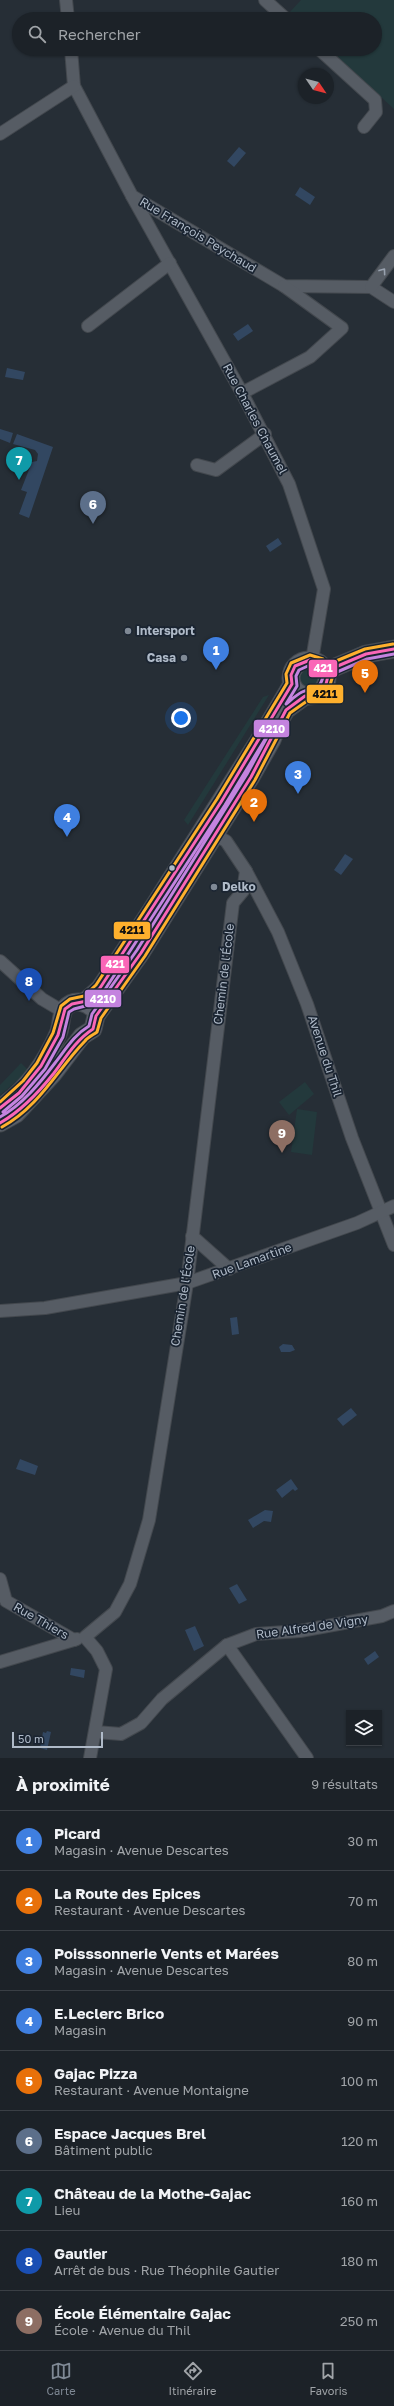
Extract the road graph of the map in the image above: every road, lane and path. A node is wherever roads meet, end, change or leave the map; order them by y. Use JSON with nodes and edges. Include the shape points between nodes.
{"nodes":[{"id":1,"x":66,"y":0,"type":"edge"},
{"id":2,"x":264,"y":0,"type":"edge"},
{"id":3,"x":67,"y":12,"type":"edge"},
{"id":4,"x":278,"y":12,"type":"edge"},
{"id":5,"x":72,"y":56,"type":"edge"},
{"id":6,"x":327,"y":56,"type":"edge"},
{"id":7,"x":74,"y":86,"type":"junction"},
{"id":8,"x":364,"y":127,"type":"dead end"},
{"id":9,"x":0,"y":134,"type":"edge"},
{"id":10,"x":132,"y":196,"type":"junction"},
{"id":11,"x":394,"y":256,"type":"edge"},
{"id":12,"x":170,"y":263,"type":"junction"},
{"id":13,"x":284,"y":286,"type":"junction"},
{"id":14,"x":371,"y":287,"type":"junction"},
{"id":15,"x":394,"y":302,"type":"edge"},
{"id":16,"x":88,"y":326,"type":"dead end"},
{"id":17,"x":242,"y":393,"type":"junction"},
{"id":18,"x":265,"y":434,"type":"junction"},
{"id":19,"x":197,"y":465,"type":"dead end"},
{"id":20,"x":394,"y":649,"type":"edge"},
{"id":21,"x":312,"y":660,"type":"junction"},
{"id":22,"x":326,"y":671,"type":"junction"},
{"id":23,"x":292,"y":684,"type":"junction"},
{"id":24,"x":305,"y":696,"type":"junction"},
{"id":25,"x":210,"y":832,"type":"junction"},
{"id":26,"x":246,"y":871,"type":"junction"},
{"id":27,"x":0,"y":961,"type":"edge"},
{"id":28,"x":83,"y":1003,"type":"junction"},
{"id":29,"x":96,"y":1016,"type":"junction"},
{"id":30,"x":63,"y":1018,"type":"junction"},
{"id":31,"x":82,"y":1036,"type":"junction"},
{"id":32,"x":0,"y":1108,"type":"edge"},
{"id":33,"x":0,"y":1123,"type":"edge"},
{"id":34,"x":394,"y":1206,"type":"edge"},
{"id":35,"x":381,"y":1213,"type":"junction"},
{"id":36,"x":192,"y":1236,"type":"junction"},
{"id":37,"x":394,"y":1245,"type":"edge"},
{"id":38,"x":228,"y":1269,"type":"junction"},
{"id":39,"x":187,"y":1283,"type":"junction"},
{"id":40,"x":0,"y":1311,"type":"edge"},
{"id":41,"x":0,"y":1579,"type":"edge"},
{"id":42,"x":394,"y":1611,"type":"edge"},
{"id":43,"x":80,"y":1638,"type":"junction"},
{"id":44,"x":227,"y":1645,"type":"junction"},
{"id":45,"x":0,"y":1662,"type":"edge"},
{"id":46,"x":96,"y":1732,"type":"junction"},
{"id":47,"x":90,"y":1758,"type":"edge"},
{"id":48,"x":307,"y":1758,"type":"edge"}],
"edges":[{"from":1,"to":3,"type":"street"},
{"from":2,"to":4,"type":"street"},
{"from":5,"to":7,"type":"street","name":"Rue François Peychaud"},
{"from":6,"to":8,"type":"street","via":[[376,100],[376,112]]},
{"from":7,"to":9,"type":"street"},
{"from":7,"to":10,"type":"street","name":"Rue François Peychaud"},
{"from":10,"to":12,"type":"street","name":"Rue Charles Chaumel"},
{"from":10,"to":13,"type":"street","name":"Rue François Peychaud"},
{"from":14,"to":11,"type":"street","one_way":true},
{"from":12,"to":16,"type":"street"},
{"from":12,"to":17,"type":"street","name":"Rue Charles Chaumel"},
{"from":13,"to":14,"type":"street","name":"Rue François Peychaud"},
{"from":13,"to":17,"type":"street","via":[[342,328],[310,357]]},
{"from":14,"to":15,"type":"street"},
{"from":17,"to":18,"type":"street","name":"Rue Charles Chaumel"},
{"from":18,"to":19,"type":"street","via":[[216,470]]},
{"from":18,"to":21,"type":"street","name":"Rue Charles Chaumel","via":[[289,484],[324,589]]},
{"from":20,"to":22,"type":"main road","via":[[366,654]]},
{"from":21,"to":22,"type":"main road","via":[[320,663]]},
{"from":21,"to":23,"type":"main road","via":[[304,660],[295,666],[291,675]]},
{"from":22,"to":24,"type":"main road","via":[[327,684],[322,692],[314,696]]},
{"from":23,"to":24,"type":"main road","via":[[297,692]]},
{"from":23,"to":25,"type":"main road"},
{"from":24,"to":25,"type":"main road","via":[[286,710],[272,740]]},
{"from":25,"to":26,"type":"street","via":[[226,842]]},
{"from":25,"to":28,"type":"main road","via":[[100,988]]},
{"from":25,"to":29,"type":"main road","via":[[141,952]]},
{"from":26,"to":35,"type":"street","name":"Avenue du Thil","via":[[278,932],[308,1004],[352,1138]]},
{"from":26,"to":36,"type":"street","name":"Chemin de l'École","via":[[243,891],[233,903]]},
{"from":27,"to":30,"type":"street"},
{"from":28,"to":29,"type":"main road","via":[[92,1008]]},
{"from":28,"to":30,"type":"main road","via":[[71,1004]]},
{"from":29,"to":31,"type":"main road","via":[[92,1030]]},
{"from":30,"to":31,"type":"main road","via":[[72,1035]]},
{"from":30,"to":32,"type":"main road","via":[[42,1067],[17,1096]]},
{"from":31,"to":33,"type":"main road","via":[[53,1074],[16,1114]]},
{"from":34,"to":35,"type":"street","name":"Rue Lamartine"},
{"from":35,"to":37,"type":"street","name":"Avenue du Thil"},
{"from":35,"to":38,"type":"street","name":"Rue Lamartine"},
{"from":36,"to":38,"type":"street"},
{"from":36,"to":39,"type":"street","name":"Chemin de l'École"},
{"from":38,"to":39,"type":"street","name":"Rue Lamartine"},
{"from":39,"to":40,"type":"street","name":"Rue Lamartine","via":[[45,1308]]},
{"from":39,"to":43,"type":"street","name":"Chemin de l'École","via":[[149,1520],[130,1584],[115,1612]]},
{"from":41,"to":43,"type":"street","name":"Rue Thiers","via":[[6,1601]]},
{"from":42,"to":44,"type":"street","name":"Rue Alfred de Vigny","via":[[382,1616],[300,1631],[256,1634]]},
{"from":43,"to":45,"type":"street"},
{"from":43,"to":46,"type":"street","via":[[97,1651],[106,1669]]},
{"from":44,"to":46,"type":"street","name":"Rue Alfred de Vigny","via":[[162,1699],[141,1723],[121,1734]]},
{"from":44,"to":48,"type":"street"},
{"from":46,"to":47,"type":"street"}]}
